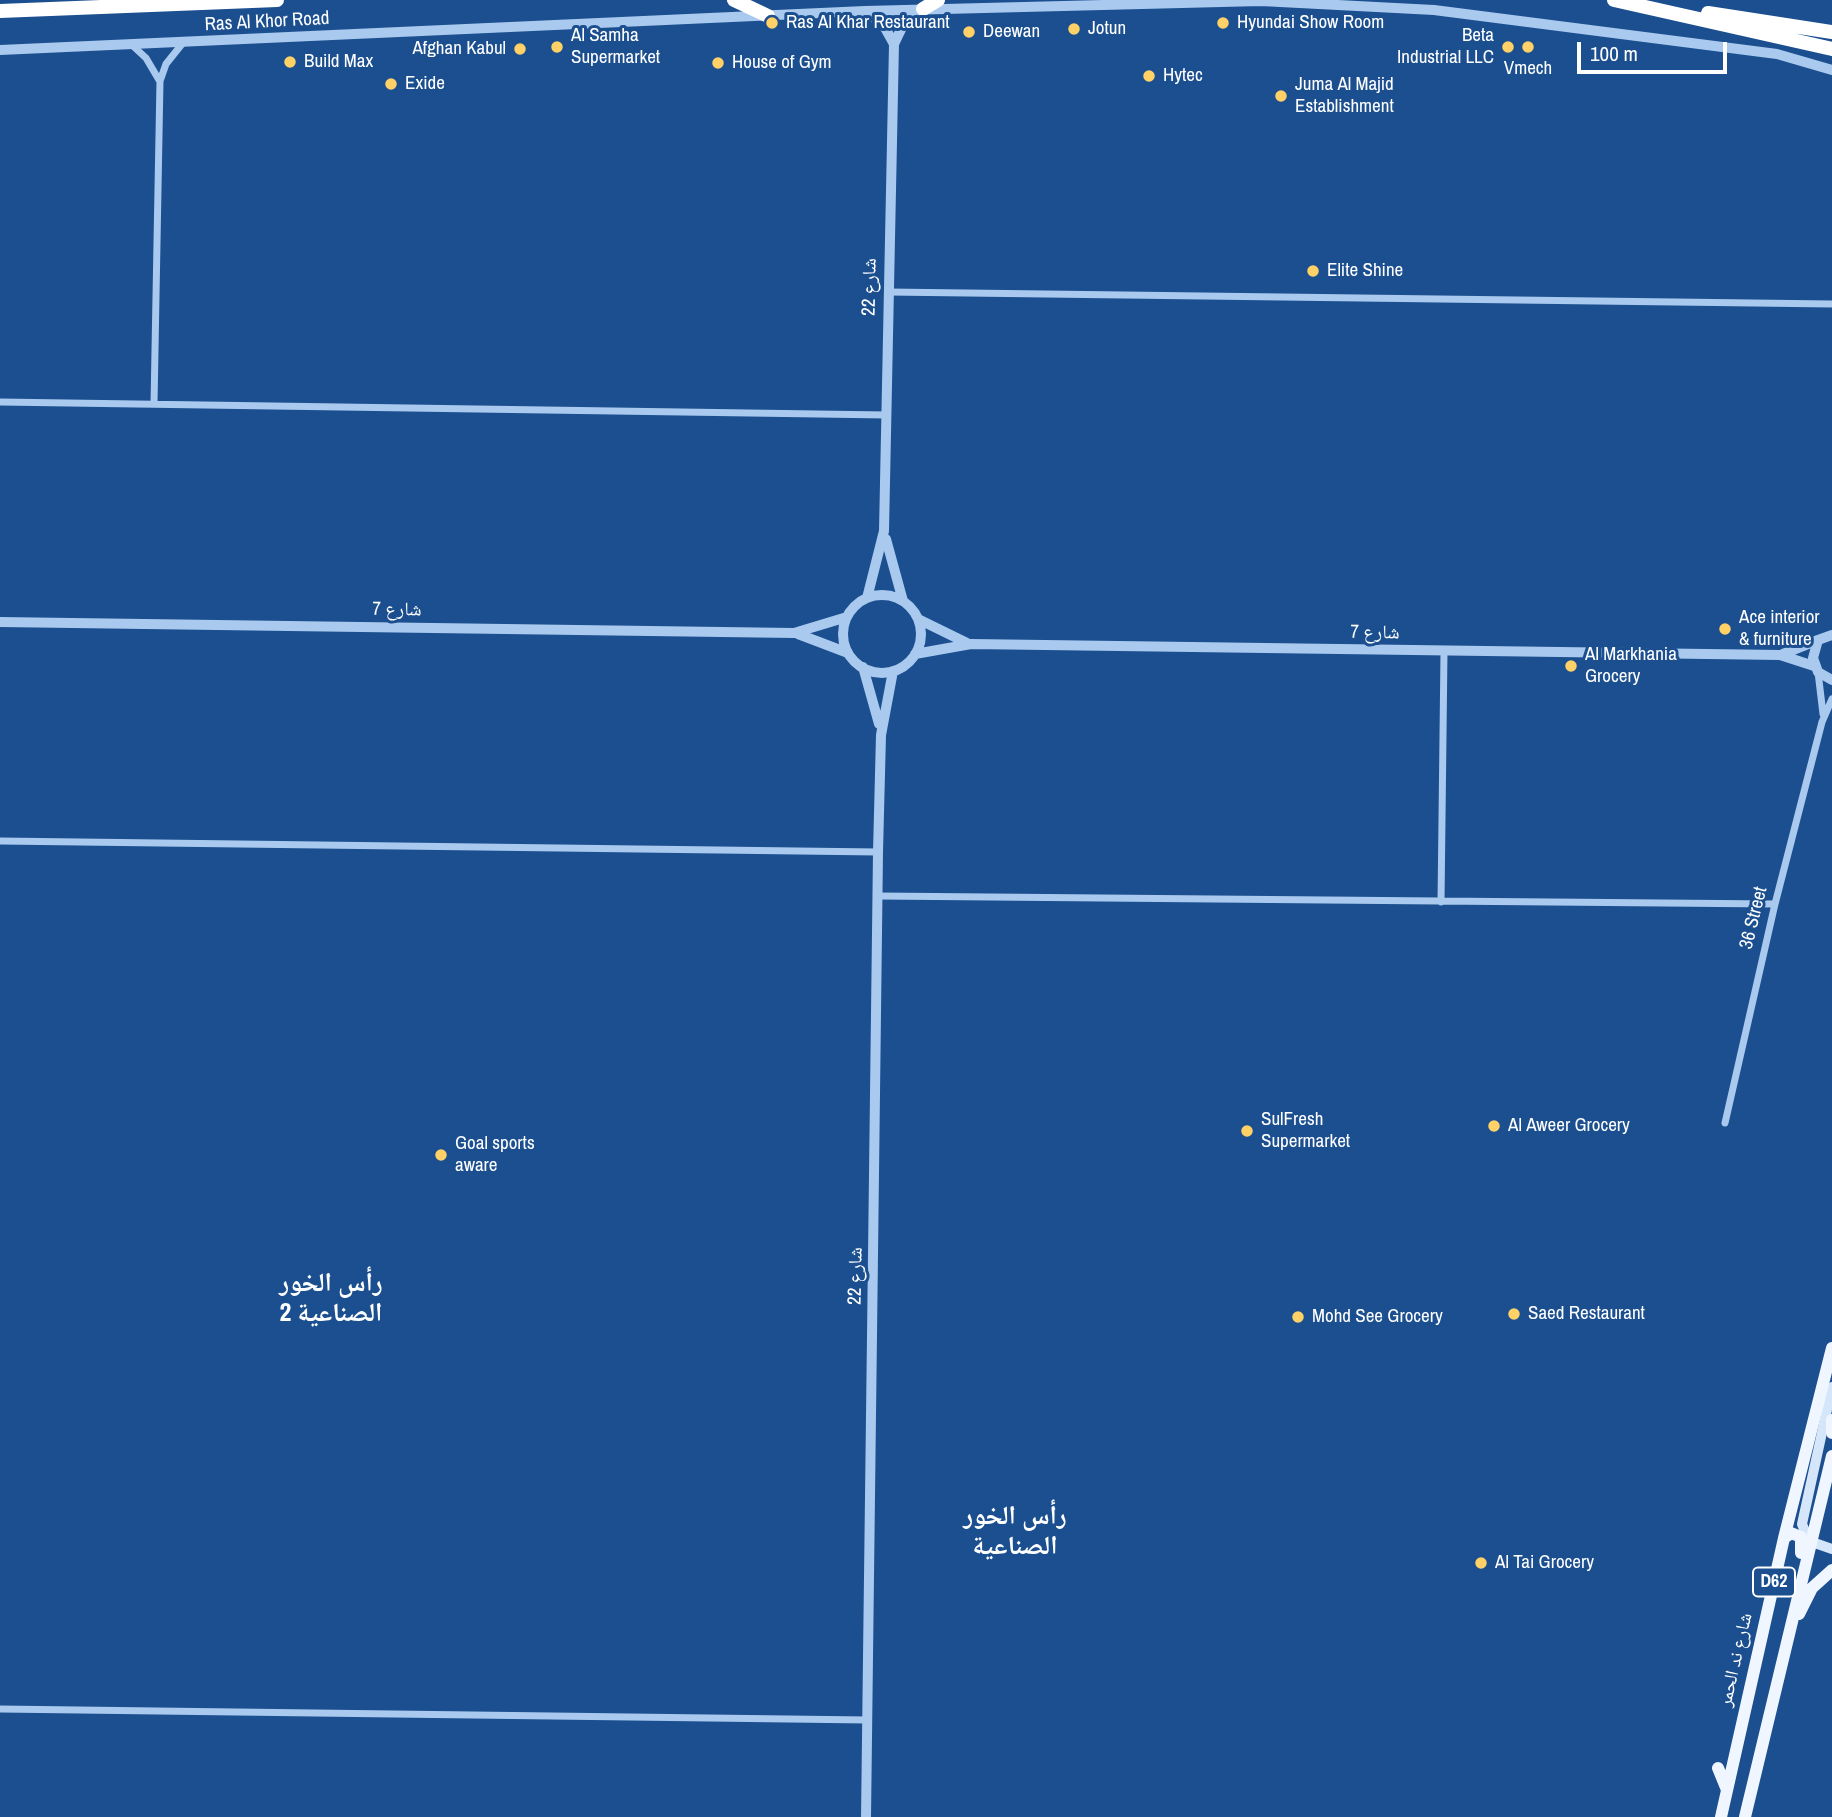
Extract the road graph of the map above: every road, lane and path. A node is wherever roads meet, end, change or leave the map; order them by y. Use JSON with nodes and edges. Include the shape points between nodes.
{"nodes":[{"id":1,"x":277,"y":0,"type":"edge"},
{"id":2,"x":734,"y":0,"type":"edge"},
{"id":3,"x":939,"y":0,"type":"edge"},
{"id":4,"x":1615,"y":0,"type":"edge"},
{"id":5,"x":923,"y":9,"type":"junction"},
{"id":6,"x":1661,"y":9,"type":"junction"},
{"id":7,"x":0,"y":11,"type":"edge"},
{"id":8,"x":865,"y":11,"type":"junction"},
{"id":9,"x":768,"y":16,"type":"junction"},
{"id":10,"x":1832,"y":32,"type":"edge"},
{"id":11,"x":183,"y":44,"type":"junction"},
{"id":12,"x":894,"y":44,"type":"junction"},
{"id":13,"x":133,"y":46,"type":"junction"},
{"id":14,"x":1832,"y":49,"type":"edge"},
{"id":15,"x":0,"y":50,"type":"edge"},
{"id":16,"x":1832,"y":70,"type":"edge"},
{"id":17,"x":160,"y":81,"type":"junction"},
{"id":18,"x":888,"y":292,"type":"junction"},
{"id":19,"x":1832,"y":304,"type":"edge"},
{"id":20,"x":0,"y":402,"type":"edge"},
{"id":21,"x":153,"y":404,"type":"junction"},
{"id":22,"x":886,"y":415,"type":"junction"},
{"id":23,"x":884,"y":531,"type":"junction"},
{"id":24,"x":867,"y":598,"type":"junction"},
{"id":25,"x":903,"y":601,"type":"junction"},
{"id":26,"x":847,"y":617,"type":"junction"},
{"id":27,"x":918,"y":619,"type":"junction"},
{"id":28,"x":0,"y":622,"type":"edge"},
{"id":29,"x":794,"y":633,"type":"junction"},
{"id":30,"x":1831,"y":634,"type":"edge"},
{"id":31,"x":1818,"y":640,"type":"junction"},
{"id":32,"x":971,"y":644,"type":"junction"},
{"id":33,"x":1444,"y":652,"type":"junction"},
{"id":34,"x":848,"y":653,"type":"junction"},
{"id":35,"x":915,"y":654,"type":"junction"},
{"id":36,"x":1780,"y":655,"type":"junction"},
{"id":37,"x":863,"y":667,"type":"junction"},
{"id":38,"x":1816,"y":669,"type":"junction"},
{"id":39,"x":893,"y":671,"type":"junction"},
{"id":40,"x":1832,"y":680,"type":"edge"},
{"id":41,"x":1832,"y":699,"type":"edge"},
{"id":42,"x":1822,"y":722,"type":"junction"},
{"id":43,"x":881,"y":735,"type":"junction"},
{"id":44,"x":0,"y":841,"type":"edge"},
{"id":45,"x":878,"y":852,"type":"junction"},
{"id":46,"x":878,"y":896,"type":"junction"},
{"id":47,"x":1441,"y":902,"type":"junction"},
{"id":48,"x":1775,"y":904,"type":"junction"},
{"id":49,"x":1725,"y":1123,"type":"dead end"},
{"id":50,"x":1832,"y":1348,"type":"edge"},
{"id":51,"x":1832,"y":1387,"type":"edge"},
{"id":52,"x":1832,"y":1420,"type":"edge"},
{"id":53,"x":1832,"y":1433,"type":"edge"},
{"id":54,"x":1831,"y":1460,"type":"edge"},
{"id":55,"x":1816,"y":1462,"type":"junction"},
{"id":56,"x":1801,"y":1468,"type":"junction"},
{"id":57,"x":1784,"y":1538,"type":"junction"},
{"id":58,"x":1809,"y":1541,"type":"junction"},
{"id":59,"x":1832,"y":1549,"type":"edge"},
{"id":60,"x":1832,"y":1570,"type":"edge"},
{"id":61,"x":1790,"y":1633,"type":"junction"},
{"id":62,"x":1771,"y":1707,"type":"junction"},
{"id":63,"x":0,"y":1709,"type":"edge"},
{"id":64,"x":867,"y":1720,"type":"junction"},
{"id":65,"x":1718,"y":1768,"type":"dead end"},
{"id":66,"x":1727,"y":1790,"type":"junction"},
{"id":67,"x":866,"y":1817,"type":"edge"},
{"id":68,"x":1721,"y":1817,"type":"edge"},
{"id":69,"x":1745,"y":1817,"type":"edge"}],
"edges":[{"from":1,"to":7,"type":"highway"},
{"from":2,"to":9,"type":"highway"},
{"from":3,"to":5,"type":"highway"},
{"from":4,"to":6,"type":"highway"},
{"from":5,"to":8,"type":"street","name":"Ras Al Khor Road"},
{"from":5,"to":12,"type":"street","via":[[904,23]]},
{"from":5,"to":16,"type":"street","name":"Ras Al Khor Road","via":[[1261,1],[1388,6],[1777,54]]},
{"from":6,"to":10,"type":"highway","via":[[1737,15]]},
{"from":6,"to":14,"type":"highway"},
{"from":8,"to":9,"type":"street","name":"Ras Al Khor Road"},
{"from":8,"to":12,"type":"street","via":[[884,26]]},
{"from":9,"to":11,"type":"street","name":"Ras Al Khor Road"},
{"from":11,"to":13,"type":"street","name":"Ras Al Khor Road"},
{"from":11,"to":17,"type":"street"},
{"from":12,"to":18,"type":"street","name":"شارع 22"},
{"from":13,"to":15,"type":"street","name":"Ras Al Khor Road"},
{"from":13,"to":17,"type":"street"},
{"from":17,"to":21,"type":"street"},
{"from":18,"to":19,"type":"street"},
{"from":18,"to":22,"type":"street","name":"شارع 22"},
{"from":20,"to":21,"type":"street"},
{"from":21,"to":22,"type":"street"},
{"from":22,"to":23,"type":"street","name":"شارع 22"},
{"from":23,"to":24,"type":"street","name":"شارع 22"},
{"from":23,"to":25,"type":"street","name":"شارع 22"},
{"from":24,"to":25,"type":"street","via":[[879,595]]},
{"from":24,"to":26,"type":"street"},
{"from":25,"to":27,"type":"street"},
{"from":26,"to":29,"type":"street","name":"شارع 7"},
{"from":26,"to":34,"type":"street"},
{"from":27,"to":32,"type":"street"},
{"from":27,"to":35,"type":"street","via":[[921,631]]},
{"from":28,"to":29,"type":"street","name":"شارع 7"},
{"from":29,"to":34,"type":"street","name":"شارع 7"},
{"from":30,"to":31,"type":"street","name":"شارع 7"},
{"from":31,"to":36,"type":"street","name":"شارع 7"},
{"from":31,"to":38,"type":"street"},
{"from":32,"to":33,"type":"street","name":"شارع 7"},
{"from":32,"to":35,"type":"street"},
{"from":33,"to":36,"type":"street","name":"شارع 7"},
{"from":33,"to":47,"type":"street"},
{"from":34,"to":37,"type":"street"},
{"from":35,"to":39,"type":"street"},
{"from":36,"to":38,"type":"street","name":"شارع 7"},
{"from":37,"to":39,"type":"street"},
{"from":37,"to":43,"type":"street","name":"شارع 22"},
{"from":38,"to":40,"type":"street","name":"شارع 7"},
{"from":38,"to":42,"type":"street","name":"36 Street"},
{"from":39,"to":43,"type":"street","name":"شارع 22"},
{"from":41,"to":42,"type":"street","name":"36 Street"},
{"from":42,"to":48,"type":"street","name":"36 Street"},
{"from":43,"to":45,"type":"street","name":"شارع 22"},
{"from":44,"to":45,"type":"street"},
{"from":45,"to":46,"type":"street","name":"شارع 22"},
{"from":46,"to":47,"type":"street"},
{"from":46,"to":64,"type":"street","name":"شارع 22"},
{"from":47,"to":48,"type":"street"},
{"from":48,"to":49,"type":"street","name":"36 Street"},
{"from":50,"to":56,"type":"main road","name":"شارع ند الحمر","number":"D62"},
{"from":51,"to":55,"type":"main road"},
{"from":52,"to":53,"type":"main road"},
{"from":54,"to":55,"type":"main road"},
{"from":54,"to":58,"type":"main road","number":"D62"},
{"from":55,"to":56,"type":"main road"},
{"from":55,"to":58,"type":"main road","via":[[1802,1524]]},
{"from":56,"to":57,"type":"main road","name":"شارع ند الحمر","number":"D62"},
{"from":57,"to":62,"type":"main road","via":[[1795,1533],[1803,1544],[1772,1673]]},
{"from":57,"to":66,"type":"main road","name":"شارع ند الحمر","number":"D62"},
{"from":58,"to":59,"type":"main road"},
{"from":58,"to":61,"type":"main road","number":"D62"},
{"from":60,"to":61,"type":"main road","via":[[1812,1588]]},
{"from":61,"to":62,"type":"main road","number":"D62"},
{"from":62,"to":69,"type":"main road","number":"D62"},
{"from":63,"to":64,"type":"street"},
{"from":64,"to":67,"type":"street","name":"شارع 22"},
{"from":65,"to":66,"type":"main road"},
{"from":66,"to":68,"type":"main road","name":"شارع ند الحمر","number":"D62"}]}
